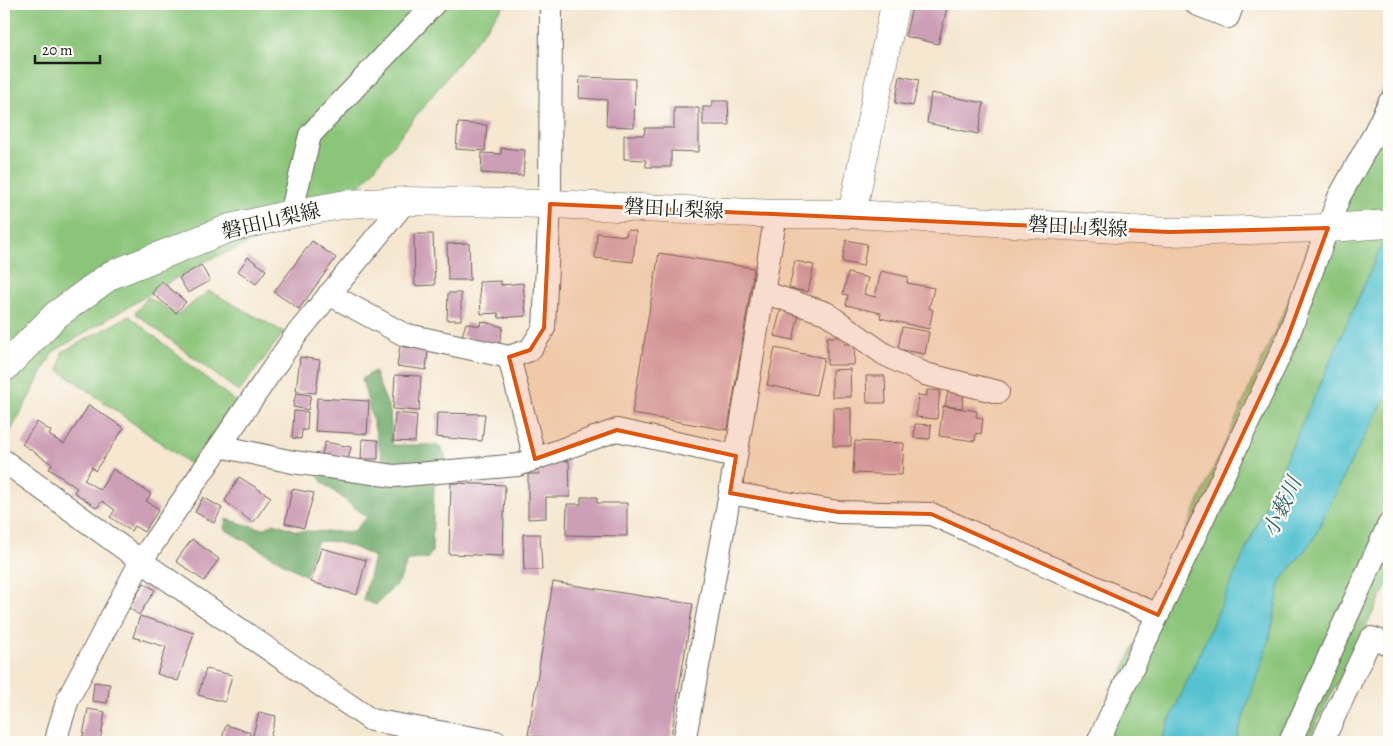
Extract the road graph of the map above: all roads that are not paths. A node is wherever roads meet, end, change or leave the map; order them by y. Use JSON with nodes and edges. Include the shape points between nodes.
{"nodes":[{"id":1,"x":434,"y":4,"type":"edge"},
{"id":2,"x":551,"y":4,"type":"edge"},
{"id":3,"x":895,"y":4,"type":"edge"},
{"id":4,"x":1196,"y":4,"type":"edge"},
{"id":5,"x":1233,"y":4,"type":"edge"},
{"id":6,"x":1389,"y":103,"type":"edge"},
{"id":7,"x":406,"y":202,"type":"junction"},
{"id":8,"x":550,"y":204,"type":"junction"},
{"id":9,"x":291,"y":214,"type":"junction"},
{"id":10,"x":776,"y":214,"type":"junction"},
{"id":11,"x":852,"y":214,"type":"junction"},
{"id":12,"x":1389,"y":224,"type":"edge"},
{"id":13,"x":1331,"y":228,"type":"junction"},
{"id":14,"x":763,"y":292,"type":"junction"},
{"id":15,"x":329,"y":294,"type":"junction"},
{"id":16,"x":509,"y":357,"type":"junction"},
{"id":17,"x":4,"y":368,"type":"edge"},
{"id":18,"x":998,"y":392,"type":"dead end"},
{"id":19,"x":220,"y":446,"type":"junction"},
{"id":20,"x":736,"y":456,"type":"junction"},
{"id":21,"x":535,"y":459,"type":"junction"},
{"id":22,"x":4,"y":461,"type":"edge"},
{"id":23,"x":730,"y":493,"type":"junction"},
{"id":24,"x":1389,"y":524,"type":"edge"},
{"id":25,"x":141,"y":561,"type":"junction"},
{"id":26,"x":1158,"y":615,"type":"junction"},
{"id":27,"x":1389,"y":644,"type":"edge"},
{"id":28,"x":56,"y":742,"type":"edge"},
{"id":29,"x":496,"y":742,"type":"edge"},
{"id":30,"x":684,"y":742,"type":"edge"},
{"id":31,"x":1098,"y":742,"type":"edge"},
{"id":32,"x":1290,"y":742,"type":"edge"},
{"id":33,"x":1322,"y":742,"type":"edge"}],
"edges":[{"from":1,"to":9,"type":"street","via":[[310,135]]},
{"from":2,"to":8,"type":"street"},
{"from":3,"to":11,"type":"main road"},
{"from":4,"to":5,"type":"street","via":[[1228,17]]},
{"from":6,"to":13,"type":"street","via":[[1339,197]]},
{"from":7,"to":8,"type":"main road","name":"磐田山梨線"},
{"from":7,"to":9,"type":"main road","name":"磐田山梨線","via":[[346,204]]},
{"from":7,"to":15,"type":"street"},
{"from":8,"to":10,"type":"main road","name":"磐田山梨線"},
{"from":8,"to":16,"type":"street","via":[[544,328],[530,350]]},
{"from":9,"to":17,"type":"main road","name":"磐田山梨線","via":[[230,228],[112,275],[56,315]]},
{"from":10,"to":11,"type":"main road","name":"磐田山梨線"},
{"from":10,"to":14,"type":"street"},
{"from":11,"to":13,"type":"main road","name":"磐田山梨線","via":[[1168,232]]},
{"from":12,"to":13,"type":"main road","name":"磐田山梨線"},
{"from":13,"to":26,"type":"street","via":[[1286,342]]},
{"from":14,"to":18,"type":"street","via":[[826,313],[884,354],[925,374]]},
{"from":14,"to":20,"type":"street"},
{"from":15,"to":16,"type":"street","via":[[403,334]]},
{"from":15,"to":19,"type":"street","via":[[296,335]]},
{"from":16,"to":21,"type":"street"},
{"from":19,"to":21,"type":"street","via":[[293,462],[394,476],[518,464]]},
{"from":19,"to":25,"type":"street"},
{"from":20,"to":21,"type":"street","via":[[617,430]]},
{"from":20,"to":23,"type":"street"},
{"from":22,"to":25,"type":"street"},
{"from":23,"to":26,"type":"street","via":[[838,512],[931,514]]},
{"from":23,"to":30,"type":"street"},
{"from":24,"to":32,"type":"street"},
{"from":25,"to":28,"type":"street","via":[[68,699]]},
{"from":25,"to":29,"type":"street","via":[[371,720]]},
{"from":26,"to":31,"type":"street"},
{"from":27,"to":33,"type":"street","via":[[1371,638]]}]}
